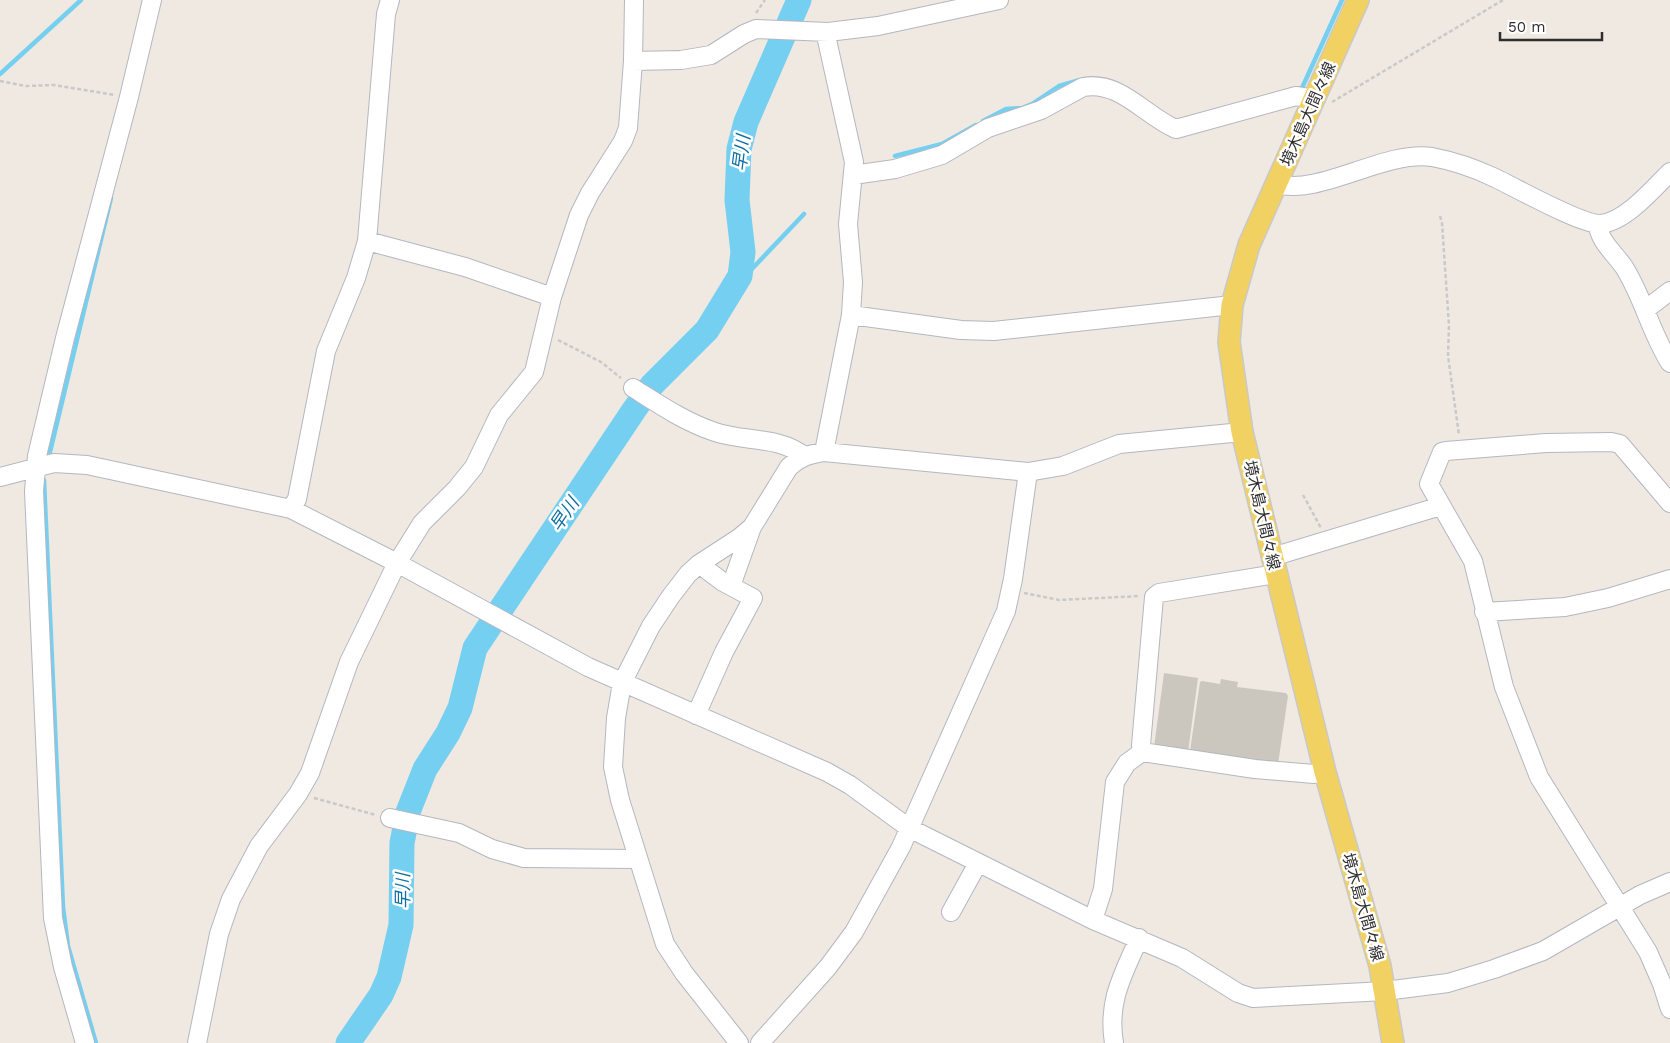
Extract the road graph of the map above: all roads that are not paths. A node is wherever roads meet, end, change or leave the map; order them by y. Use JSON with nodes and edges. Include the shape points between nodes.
{"nodes":[{"id":1,"x":152,"y":0,"type":"edge"},
{"id":2,"x":390,"y":0,"type":"edge"},
{"id":3,"x":634,"y":0,"type":"edge"},
{"id":4,"x":999,"y":0,"type":"edge"},
{"id":5,"x":1358,"y":0,"type":"edge"},
{"id":6,"x":828,"y":32,"type":"junction"},
{"id":7,"x":633,"y":61,"type":"junction"},
{"id":8,"x":1312,"y":103,"type":"junction"},
{"id":9,"x":1670,"y":172,"type":"edge"},
{"id":10,"x":853,"y":175,"type":"junction"},
{"id":11,"x":1277,"y":184,"type":"junction"},
{"id":12,"x":1598,"y":224,"type":"junction"},
{"id":13,"x":367,"y":241,"type":"junction"},
{"id":14,"x":1670,"y":291,"type":"edge"},
{"id":15,"x":552,"y":297,"type":"junction"},
{"id":16,"x":1232,"y":305,"type":"junction"},
{"id":17,"x":1645,"y":310,"type":"junction"},
{"id":18,"x":851,"y":315,"type":"junction"},
{"id":19,"x":1670,"y":363,"type":"edge"},
{"id":20,"x":633,"y":388,"type":"road end"},
{"id":21,"x":1242,"y":432,"type":"junction"},
{"id":22,"x":824,"y":452,"type":"junction"},
{"id":23,"x":804,"y":456,"type":"junction"},
{"id":24,"x":35,"y":467,"type":"junction"},
{"id":25,"x":1028,"y":472,"type":"junction"},
{"id":26,"x":0,"y":477,"type":"edge"},
{"id":27,"x":1670,"y":503,"type":"edge"},
{"id":28,"x":1441,"y":506,"type":"junction"},
{"id":29,"x":291,"y":509,"type":"junction"},
{"id":30,"x":752,"y":527,"type":"junction"},
{"id":31,"x":398,"y":563,"type":"junction"},
{"id":32,"x":699,"y":564,"type":"junction"},
{"id":33,"x":1274,"y":565,"type":"junction"},
{"id":34,"x":1670,"y":579,"type":"edge"},
{"id":35,"x":730,"y":586,"type":"junction"},
{"id":36,"x":1484,"y":612,"type":"junction"},
{"id":37,"x":622,"y":683,"type":"junction"},
{"id":38,"x":696,"y":715,"type":"junction"},
{"id":39,"x":1142,"y":752,"type":"junction"},
{"id":40,"x":1325,"y":772,"type":"junction"},
{"id":41,"x":390,"y":818,"type":"road end"},
{"id":42,"x":909,"y":828,"type":"junction"},
{"id":43,"x":637,"y":859,"type":"junction"},
{"id":44,"x":978,"y":864,"type":"junction"},
{"id":45,"x":1670,"y":882,"type":"edge"},
{"id":46,"x":1620,"y":906,"type":"junction"},
{"id":47,"x":951,"y":912,"type":"dead end"},
{"id":48,"x":1093,"y":920,"type":"junction"},
{"id":49,"x":1140,"y":938,"type":"junction"},
{"id":50,"x":1385,"y":991,"type":"junction"},
{"id":51,"x":1670,"y":1009,"type":"edge"},
{"id":52,"x":85,"y":1043,"type":"edge"},
{"id":53,"x":198,"y":1043,"type":"edge"},
{"id":54,"x":739,"y":1043,"type":"edge"},
{"id":55,"x":760,"y":1043,"type":"edge"},
{"id":56,"x":1114,"y":1043,"type":"edge"},
{"id":57,"x":1393,"y":1043,"type":"edge"}],
"edges":[{"from":1,"to":24,"type":"street"},
{"from":2,"to":13,"type":"street","via":[[386,14]]},
{"from":3,"to":7,"type":"street"},
{"from":4,"to":6,"type":"street","via":[[878,26]]},
{"from":5,"to":8,"type":"main road","name":"境木島大間々線"},
{"from":6,"to":7,"type":"street","via":[[762,29],[744,34],[711,55],[681,60]]},
{"from":6,"to":10,"type":"street","via":[[827,40],[852,151]]},
{"from":7,"to":15,"type":"street","via":[[628,128],[579,214]]},
{"from":8,"to":10,"type":"street","via":[[1296,96],[1176,129],[1117,91],[1098,85],[1083,87],[1041,110],[988,128],[942,155],[895,169]]},
{"from":8,"to":11,"type":"main road","name":"境木島大間々線"},
{"from":9,"to":12,"type":"street","via":[[1621,216]]},
{"from":10,"to":18,"type":"street","via":[[848,224],[853,282]]},
{"from":11,"to":12,"type":"street","via":[[1296,187],[1402,159],[1430,157],[1464,165]]},
{"from":11,"to":16,"type":"main road","name":"境木島大間々線","via":[[1243,262]]},
{"from":12,"to":17,"type":"street","via":[[1603,239],[1624,267]]},
{"from":13,"to":15,"type":"street","via":[[465,267]]},
{"from":13,"to":29,"type":"street","via":[[356,278],[326,351],[297,499]]},
{"from":14,"to":17,"type":"street"},
{"from":15,"to":31,"type":"street","via":[[534,372],[499,415],[474,468],[422,523]]},
{"from":16,"to":18,"type":"street","via":[[994,331],[961,330]]},
{"from":16,"to":21,"type":"main road","name":"境木島大間々線","via":[[1229,342]]},
{"from":17,"to":19,"type":"street","via":[[1656,340]]},
{"from":18,"to":22,"type":"street"},
{"from":20,"to":23,"type":"street","via":[[678,417],[709,430],[791,447]]},
{"from":21,"to":25,"type":"street","via":[[1119,444],[1063,466]]},
{"from":21,"to":33,"type":"main road","name":"境木島大間々線"},
{"from":22,"to":23,"type":"street"},
{"from":22,"to":25,"type":"street"},
{"from":23,"to":30,"type":"street","via":[[789,467]]},
{"from":24,"to":26,"type":"street"},
{"from":24,"to":29,"type":"street","via":[[72,463],[112,468]]},
{"from":24,"to":52,"type":"street","via":[[52,918]]},
{"from":25,"to":42,"type":"street","via":[[1006,611]]},
{"from":27,"to":28,"type":"street","via":[[1616,442],[1546,442],[1442,452],[1429,484]]},
{"from":28,"to":33,"type":"street","via":[[1327,540]]},
{"from":28,"to":36,"type":"street","via":[[1473,561]]},
{"from":29,"to":31,"type":"street"},
{"from":30,"to":32,"type":"street"},
{"from":30,"to":35,"type":"street"},
{"from":31,"to":37,"type":"street","via":[[515,629]]},
{"from":31,"to":53,"type":"street","via":[[349,662],[312,766],[298,794],[259,846],[232,899],[219,934]]},
{"from":32,"to":35,"type":"street"},
{"from":32,"to":37,"type":"street","via":[[688,574],[651,626]]},
{"from":33,"to":39,"type":"street","via":[[1159,593],[1154,598]]},
{"from":33,"to":40,"type":"main road","name":"境木島大間々線"},
{"from":34,"to":36,"type":"street","via":[[1565,607]]},
{"from":35,"to":38,"type":"street","via":[[753,598]]},
{"from":36,"to":46,"type":"street","via":[[1504,687],[1539,777]]},
{"from":37,"to":38,"type":"street"},
{"from":37,"to":43,"type":"street","via":[[613,767]]},
{"from":38,"to":42,"type":"street","via":[[839,778]]},
{"from":39,"to":40,"type":"street","via":[[1265,770]]},
{"from":39,"to":48,"type":"street","via":[[1127,763],[1116,782],[1103,889]]},
{"from":40,"to":50,"type":"main road","name":"境木島大間々線"},
{"from":41,"to":43,"type":"street","via":[[459,833],[492,849],[524,858]]},
{"from":42,"to":44,"type":"street"},
{"from":42,"to":55,"type":"street","via":[[854,932],[828,967]]},
{"from":43,"to":54,"type":"street","via":[[665,944]]},
{"from":44,"to":47,"type":"street"},
{"from":44,"to":48,"type":"street"},
{"from":45,"to":46,"type":"street"},
{"from":46,"to":50,"type":"street","via":[[1568,938],[1516,962],[1448,983]]},
{"from":46,"to":51,"type":"street","via":[[1648,952]]},
{"from":48,"to":49,"type":"street"},
{"from":49,"to":50,"type":"street","via":[[1182,958],[1246,997]]},
{"from":49,"to":56,"type":"street","via":[[1114,998],[1111,1017]]},
{"from":50,"to":57,"type":"main road","name":"境木島大間々線"}]}
